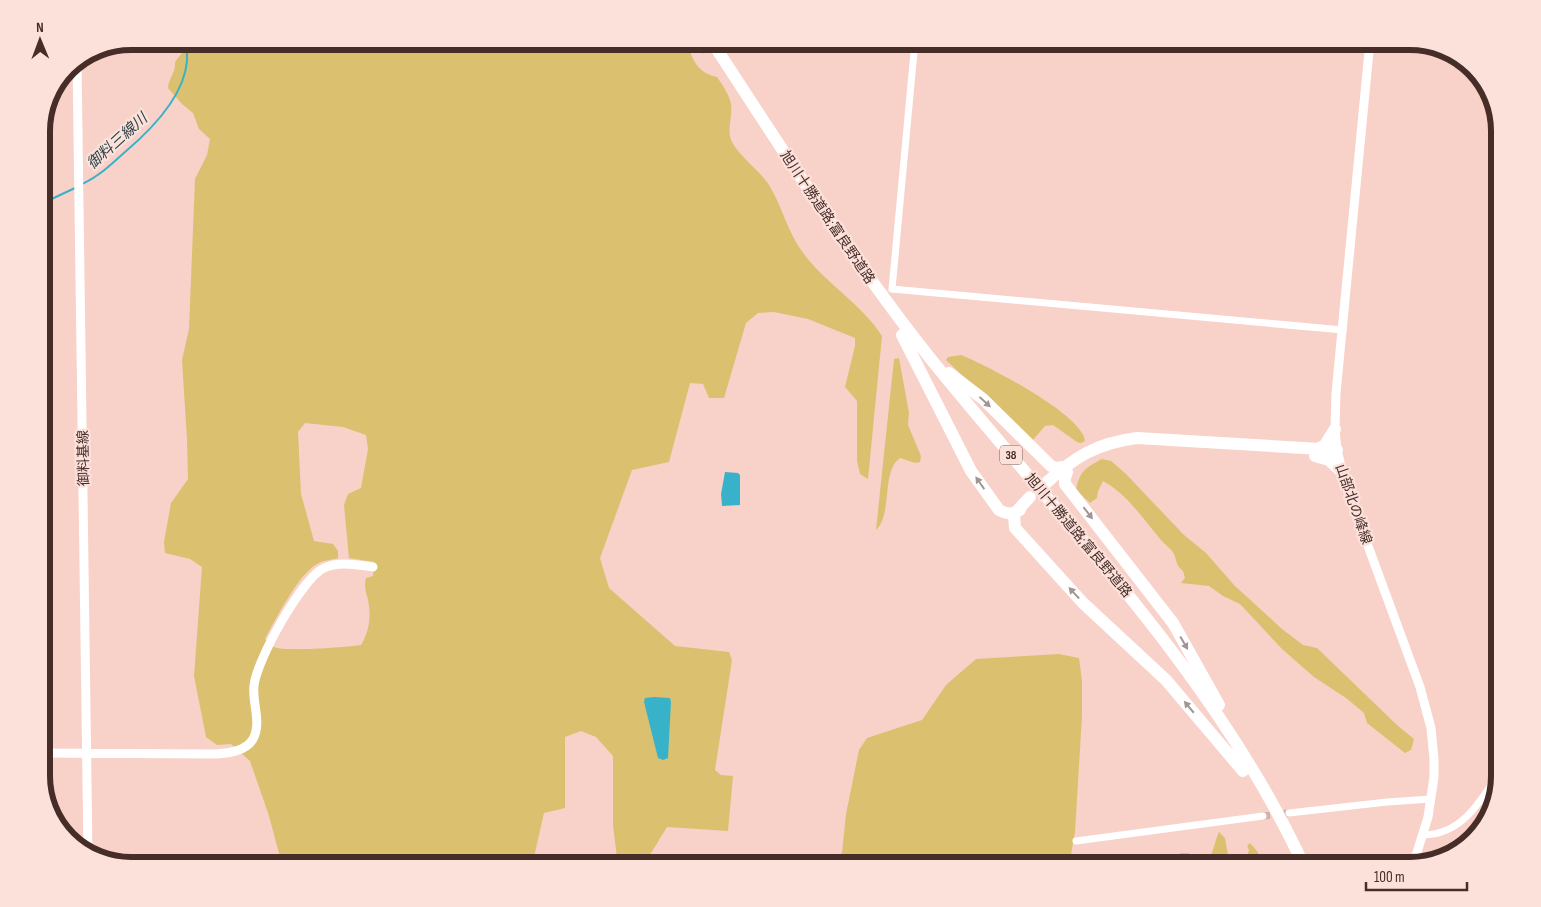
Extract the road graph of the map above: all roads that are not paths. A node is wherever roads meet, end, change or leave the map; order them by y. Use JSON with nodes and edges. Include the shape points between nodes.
{"nodes":[{"id":1,"x":712,"y":50,"type":"tunnel mouth"},
{"id":2,"x":712,"y":50,"type":"tunnel mouth"},
{"id":3,"x":914,"y":50,"type":"edge"},
{"id":4,"x":1369,"y":50,"type":"edge"},
{"id":5,"x":78,"y":69,"type":"edge"},
{"id":6,"x":1342,"y":330,"type":"junction"},
{"id":7,"x":902,"y":335,"type":"junction"},
{"id":8,"x":933,"y":361,"type":"junction"},
{"id":9,"x":1335,"y":429,"type":"junction"},
{"id":10,"x":1315,"y":453,"type":"junction"},
{"id":11,"x":1338,"y":453,"type":"junction"},
{"id":12,"x":1065,"y":470,"type":"junction"},
{"id":13,"x":1342,"y":472,"type":"junction"},
{"id":14,"x":1046,"y":486,"type":"dead end"},
{"id":15,"x":1032,"y":499,"type":"dead end"},
{"id":16,"x":1014,"y":514,"type":"junction"},
{"id":17,"x":373,"y":567,"type":"dead end"},
{"id":18,"x":50,"y":753,"type":"edge"},
{"id":19,"x":86,"y":753,"type":"junction"},
{"id":20,"x":1247,"y":769,"type":"junction"},
{"id":21,"x":1490,"y":787,"type":"edge"},
{"id":22,"x":1431,"y":799,"type":"junction"},
{"id":23,"x":1289,"y":813,"type":"tunnel mouth"},
{"id":24,"x":1263,"y":816,"type":"tunnel mouth"},
{"id":25,"x":1423,"y":835,"type":"junction"},
{"id":26,"x":1076,"y":841,"type":"dead end"},
{"id":27,"x":88,"y":844,"type":"edge"},
{"id":28,"x":1416,"y":856,"type":"edge"},
{"id":29,"x":1292,"y":857,"type":"edge"},
{"id":30,"x":1300,"y":857,"type":"edge"}],
"edges":[{"from":1,"to":7,"type":"highway","name":"旭川十勝道路;富良野道路","number":"38","via":[[823,224]]},
{"from":2,"to":8,"type":"highway","name":"旭川十勝道路;富良野道路","number":"38","via":[[875,286]]},
{"from":3,"to":6,"type":"street","via":[[892,289]]},
{"from":4,"to":6,"type":"street","name":"山部北の峰線"},
{"from":5,"to":19,"type":"street","name":"御料基線"},
{"from":6,"to":9,"type":"street","name":"山部北の峰線"},
{"from":16,"to":7,"type":"highway","number":"38","one_way":true,"via":[[999,510],[971,471]]},
{"from":7,"to":20,"type":"highway","name":"旭川十勝道路;富良野道路","number":"38","via":[[1136,615]]},
{"from":8,"to":12,"type":"highway","one_way":true,"via":[[982,399],[1051,466]]},
{"from":8,"to":20,"type":"highway","name":"旭川十勝道路;富良野道路","number":"38","via":[[1142,610],[1211,706]]},
{"from":9,"to":10,"type":"highway","via":[[1325,446]]},
{"from":9,"to":11,"type":"street","name":"山部北の峰線"},
{"from":10,"to":11,"type":"highway"},
{"from":10,"to":12,"type":"highway","via":[[1137,438],[1108,442],[1080,456]]},
{"from":10,"to":13,"type":"highway","via":[[1330,460]]},
{"from":11,"to":13,"type":"street","name":"山部北の峰線"},
{"from":12,"to":14,"type":"highway"},
{"from":12,"to":20,"type":"highway","one_way":true,"via":[[1065,484],[1173,623],[1214,696]]},
{"from":13,"to":22,"type":"street","name":"山部北の峰線","via":[[1427,709],[1434,758]]},
{"from":15,"to":16,"type":"highway"},
{"from":20,"to":16,"type":"highway","number":"38","one_way":true,"via":[[1166,680],[1083,602],[1024,539],[1015,528]]},
{"from":17,"to":19,"type":"street","via":[[333,565],[323,568],[308,580],[269,644],[258,669],[254,685],[255,737],[245,746],[237,751],[216,754]]},
{"from":18,"to":19,"type":"street"},
{"from":19,"to":27,"type":"street","name":"御料基線"},
{"from":20,"to":29,"type":"highway","name":"旭川十勝道路;富良野道路","number":"38"},
{"from":20,"to":30,"type":"highway","name":"旭川十勝道路;富良野道路","number":"38","via":[[1276,810]]},
{"from":21,"to":25,"type":"street","via":[[1461,822],[1441,833]]},
{"from":22,"to":23,"type":"street"},
{"from":22,"to":25,"type":"street","name":"山部北の峰線"},
{"from":24,"to":26,"type":"street"},
{"from":25,"to":28,"type":"street","name":"山部北の峰線"}]}
